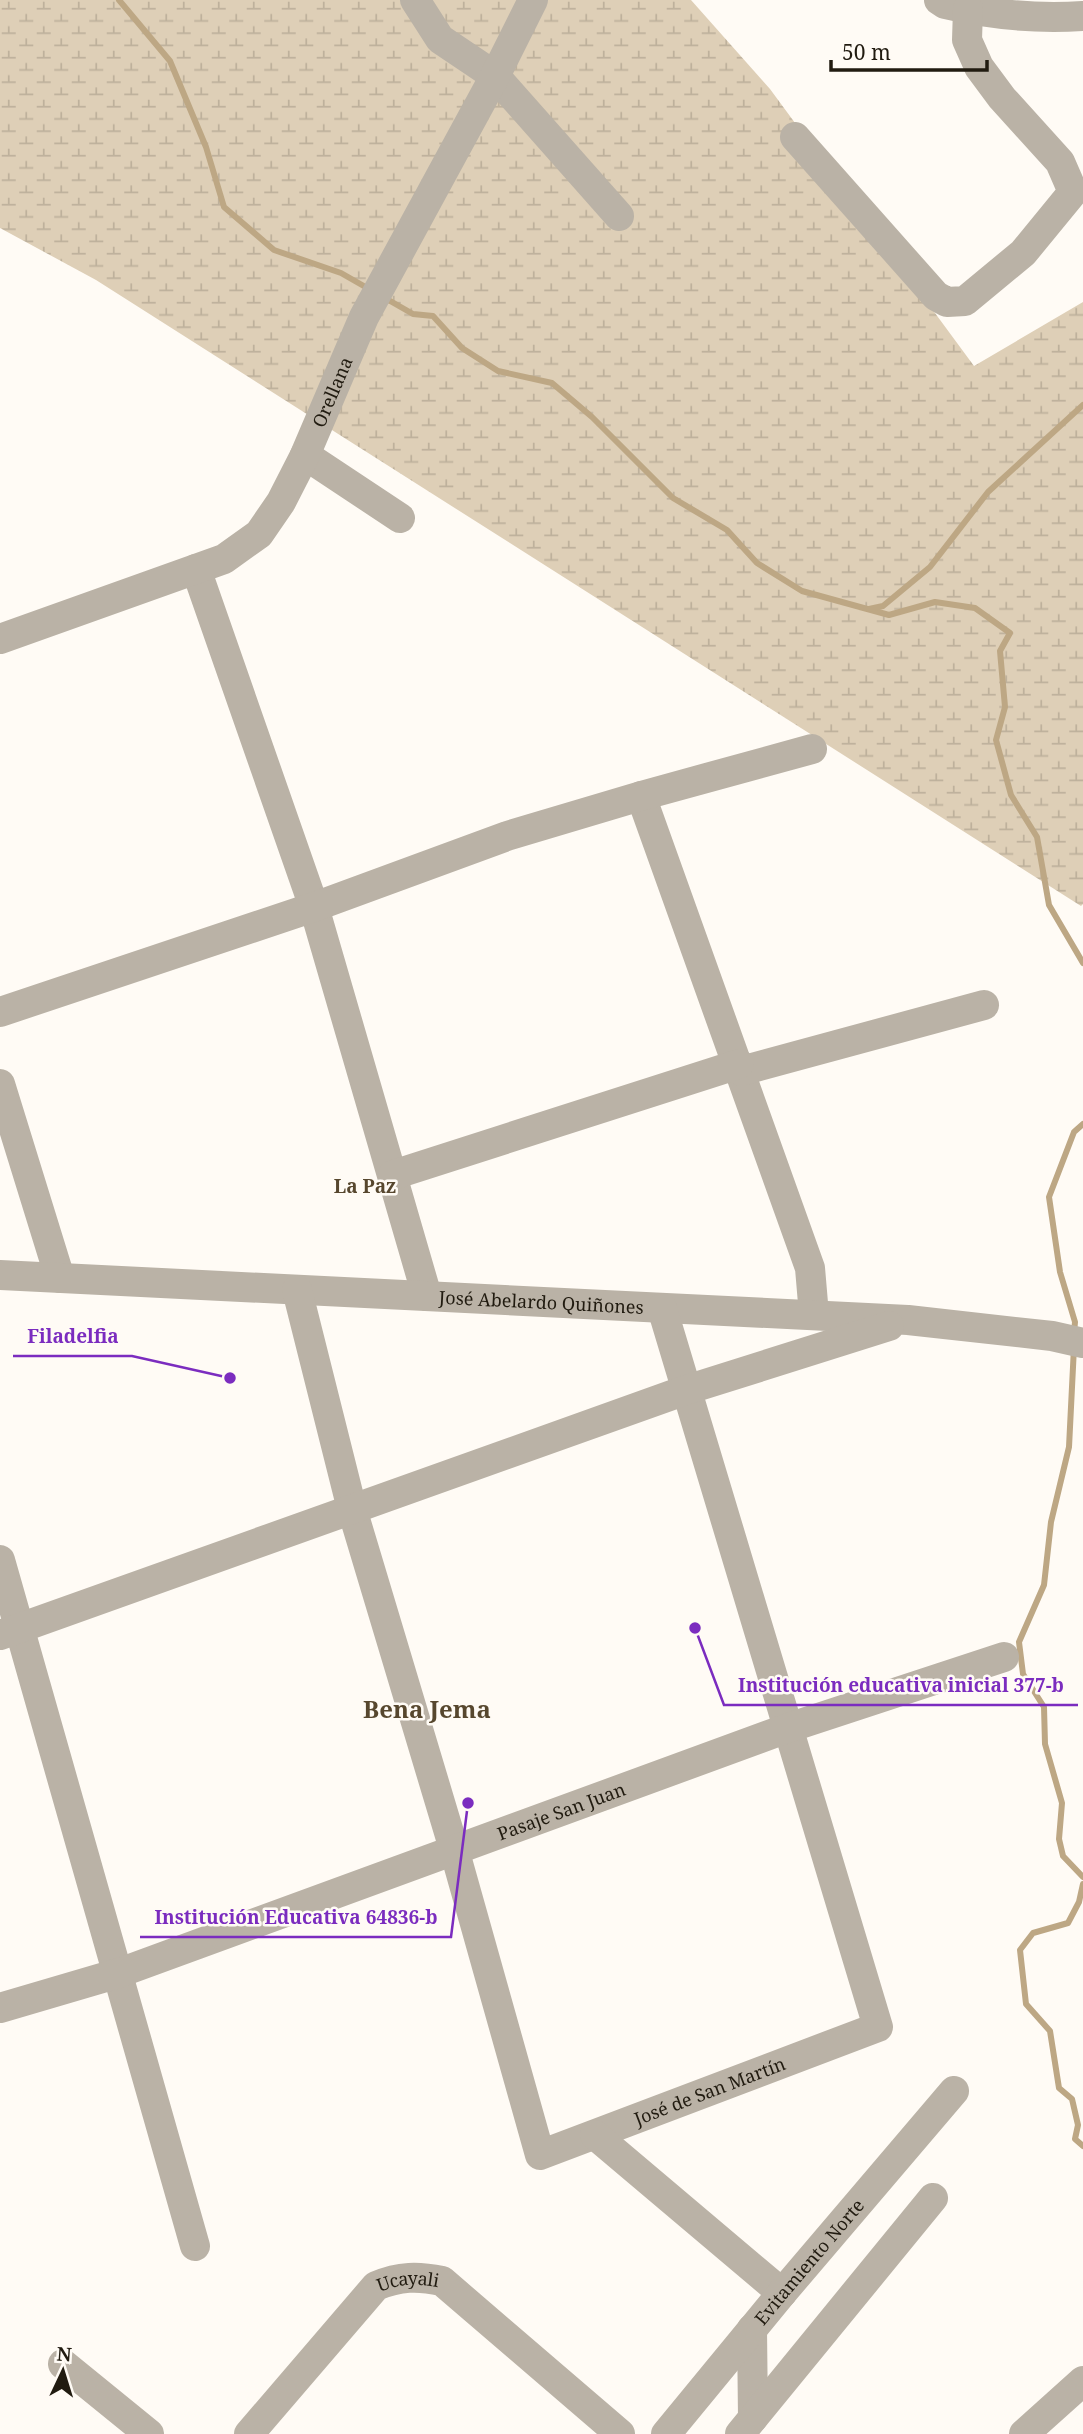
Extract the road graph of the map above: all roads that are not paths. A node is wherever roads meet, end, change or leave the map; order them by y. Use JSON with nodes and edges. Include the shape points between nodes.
{"nodes":[{"id":1,"x":415,"y":0,"type":"edge"},
{"id":2,"x":533,"y":0,"type":"edge"},
{"id":3,"x":939,"y":0,"type":"edge"},
{"id":4,"x":968,"y":9,"type":"junction"},
{"id":5,"x":1083,"y":16,"type":"edge"},
{"id":6,"x":495,"y":76,"type":"junction"},
{"id":7,"x":795,"y":137,"type":"dead end"},
{"id":8,"x":1080,"y":193,"type":"edge"},
{"id":9,"x":619,"y":216,"type":"dead end"},
{"id":10,"x":305,"y":455,"type":"junction"},
{"id":11,"x":400,"y":518,"type":"dead end"},
{"id":12,"x":196,"y":569,"type":"junction"},
{"id":13,"x":0,"y":639,"type":"edge"},
{"id":14,"x":812,"y":749,"type":"dead end"},
{"id":15,"x":641,"y":796,"type":"junction"},
{"id":16,"x":314,"y":907,"type":"junction"},
{"id":17,"x":984,"y":1005,"type":"dead end"},
{"id":18,"x":0,"y":1012,"type":"edge"},
{"id":19,"x":740,"y":1068,"type":"junction"},
{"id":20,"x":0,"y":1084,"type":"edge"},
{"id":21,"x":393,"y":1175,"type":"junction"},
{"id":22,"x":0,"y":1275,"type":"edge"},
{"id":23,"x":60,"y":1278,"type":"junction"},
{"id":24,"x":297,"y":1290,"type":"junction"},
{"id":25,"x":427,"y":1296,"type":"junction"},
{"id":26,"x":662,"y":1308,"type":"junction"},
{"id":27,"x":814,"y":1315,"type":"junction"},
{"id":28,"x":908,"y":1320,"type":"junction"},
{"id":29,"x":1083,"y":1343,"type":"edge"},
{"id":30,"x":686,"y":1390,"type":"junction"},
{"id":31,"x":352,"y":1509,"type":"junction"},
{"id":32,"x":0,"y":1560,"type":"edge"},
{"id":33,"x":9,"y":1632,"type":"edge"},
{"id":34,"x":1004,"y":1657,"type":"dead end"},
{"id":35,"x":788,"y":1728,"type":"junction"},
{"id":36,"x":454,"y":1849,"type":"junction"},
{"id":37,"x":119,"y":1973,"type":"junction"},
{"id":38,"x":0,"y":2008,"type":"edge"},
{"id":39,"x":954,"y":2091,"type":"dead end"},
{"id":40,"x":595,"y":2135,"type":"junction"},
{"id":41,"x":933,"y":2198,"type":"dead end"},
{"id":42,"x":195,"y":2246,"type":"dead end"},
{"id":43,"x":782,"y":2293,"type":"junction"},
{"id":44,"x":752,"y":2329,"type":"junction"},
{"id":45,"x":63,"y":2364,"type":"dead end"},
{"id":46,"x":1083,"y":2381,"type":"edge"},
{"id":47,"x":746,"y":2426,"type":"edge"},
{"id":48,"x":149,"y":2434,"type":"edge"},
{"id":49,"x":248,"y":2434,"type":"edge"},
{"id":50,"x":620,"y":2434,"type":"edge"},
{"id":51,"x":666,"y":2434,"type":"edge"},
{"id":52,"x":1024,"y":2434,"type":"edge"}],
"edges":[{"from":1,"to":6,"type":"street","via":[[440,39]]},
{"from":2,"to":6,"type":"street","name":"Orellana"},
{"from":3,"to":4,"type":"street"},
{"from":4,"to":5,"type":"street","via":[[1005,16]]},
{"from":4,"to":8,"type":"street","via":[[967,40],[979,66],[1060,162]]},
{"from":6,"to":9,"type":"street"},
{"from":6,"to":10,"type":"street","name":"Orellana","via":[[364,317]]},
{"from":7,"to":8,"type":"street","via":[[936,296],[947,302],[965,300],[1005,269]]},
{"from":10,"to":11,"type":"street"},
{"from":10,"to":12,"type":"street","name":"Orellana","via":[[260,534],[225,559]]},
{"from":12,"to":13,"type":"street","name":"Orellana"},
{"from":12,"to":16,"type":"street"},
{"from":14,"to":15,"type":"street"},
{"from":15,"to":16,"type":"street","via":[[507,836]]},
{"from":15,"to":19,"type":"street"},
{"from":16,"to":18,"type":"street"},
{"from":16,"to":21,"type":"street"},
{"from":17,"to":19,"type":"street"},
{"from":19,"to":21,"type":"street"},
{"from":19,"to":27,"type":"street","via":[[810,1268]]},
{"from":20,"to":23,"type":"street"},
{"from":21,"to":25,"type":"street"},
{"from":22,"to":23,"type":"street","name":"José Abelardo Quiñones"},
{"from":23,"to":24,"type":"street","name":"José Abelardo Quiñones"},
{"from":24,"to":25,"type":"street","name":"José Abelardo Quiñones"},
{"from":24,"to":31,"type":"street"},
{"from":25,"to":26,"type":"street","name":"José Abelardo Quiñones"},
{"from":26,"to":27,"type":"street","name":"José Abelardo Quiñones"},
{"from":26,"to":30,"type":"street"},
{"from":27,"to":28,"type":"street","name":"José Abelardo Quiñones"},
{"from":28,"to":29,"type":"street","name":"José Abelardo Quiñones"},
{"from":28,"to":30,"type":"street"},
{"from":30,"to":31,"type":"street"},
{"from":30,"to":35,"type":"street"},
{"from":31,"to":33,"type":"street"},
{"from":31,"to":36,"type":"street"},
{"from":32,"to":33,"type":"street"},
{"from":33,"to":37,"type":"street"},
{"from":34,"to":35,"type":"street","name":"Pasaje San Juan"},
{"from":35,"to":36,"type":"street","name":"Pasaje San Juan"},
{"from":35,"to":40,"type":"street","name":"José de San Martín","via":[[878,2027]]},
{"from":36,"to":37,"type":"street","name":"Pasaje San Juan"},
{"from":36,"to":40,"type":"street","name":"José de San Martín","via":[[541,2155]]},
{"from":37,"to":38,"type":"street","name":"Pasaje San Juan"},
{"from":37,"to":42,"type":"street"},
{"from":39,"to":43,"type":"street","name":"Evitamiento Norte"},
{"from":40,"to":43,"type":"street"},
{"from":41,"to":47,"type":"street"},
{"from":43,"to":44,"type":"street","name":"Evitamiento Norte"},
{"from":44,"to":47,"type":"street"},
{"from":44,"to":51,"type":"street","name":"Evitamiento Norte"},
{"from":45,"to":48,"type":"street"},
{"from":46,"to":52,"type":"street"},
{"from":49,"to":50,"type":"street","name":"Ucayali","via":[[376,2287],[403,2277],[421,2277],[442,2281]]}]}
